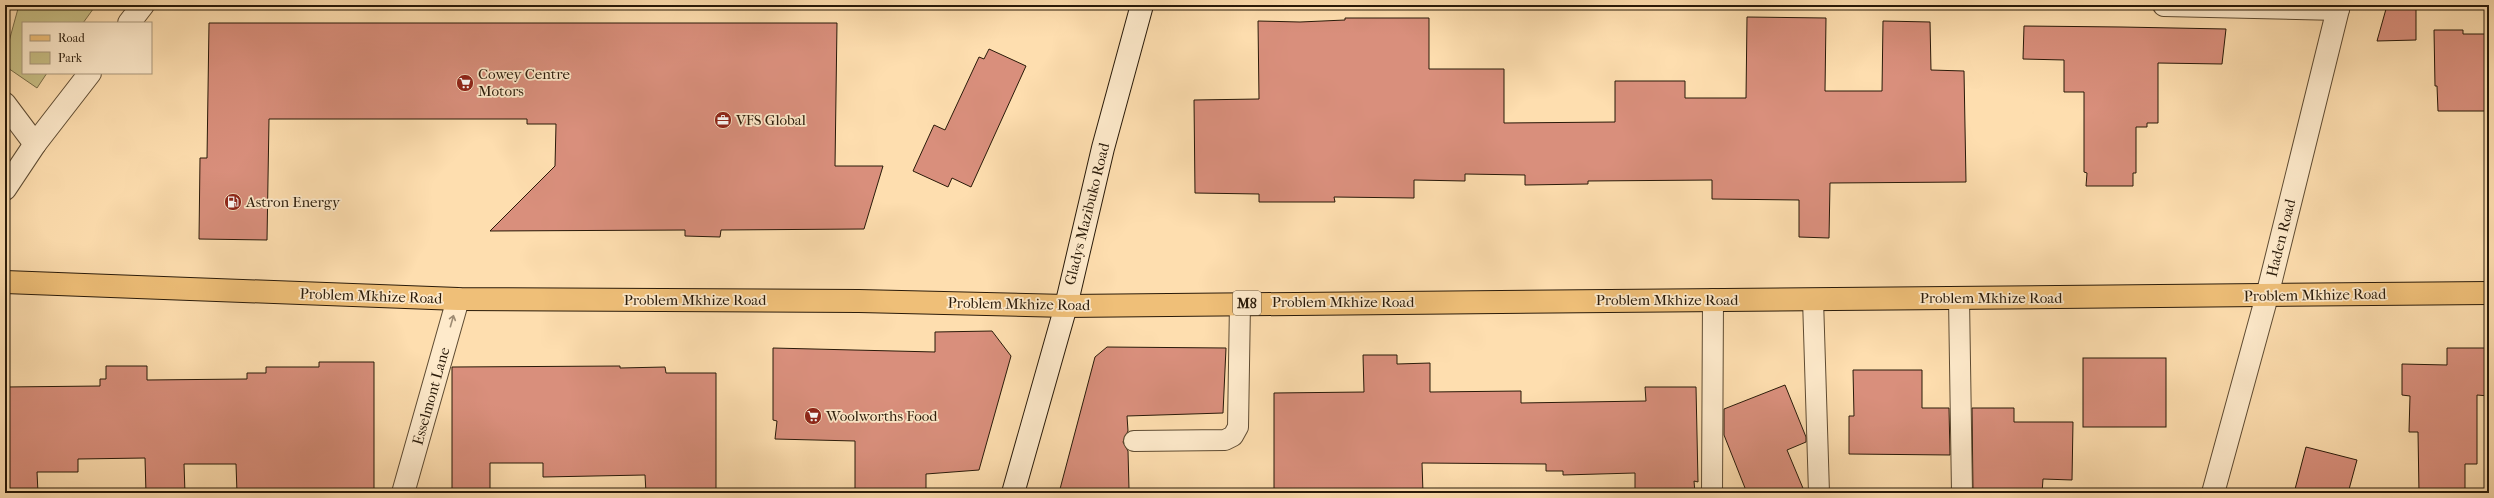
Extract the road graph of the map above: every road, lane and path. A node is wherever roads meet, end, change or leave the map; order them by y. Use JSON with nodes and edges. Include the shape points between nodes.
{"nodes":[{"id":1,"x":143,"y":5,"type":"edge"},
{"id":2,"x":1142,"y":5,"type":"edge"},
{"id":3,"x":2164,"y":5,"type":"edge"},
{"id":4,"x":2338,"y":7,"type":"edge"},
{"id":5,"x":130,"y":22,"type":"edge"},
{"id":6,"x":89,"y":74,"type":"edge"},
{"id":7,"x":5,"y":104,"type":"edge"},
{"id":8,"x":35,"y":144,"type":"junction"},
{"id":9,"x":5,"y":189,"type":"edge"},
{"id":10,"x":5,"y":282,"type":"edge"},
{"id":11,"x":2489,"y":293,"type":"edge"},
{"id":12,"x":2267,"y":296,"type":"junction"},
{"id":13,"x":1959,"y":298,"type":"junction"},
{"id":14,"x":458,"y":299,"type":"junction"},
{"id":15,"x":1713,"y":299,"type":"junction"},
{"id":16,"x":1813,"y":299,"type":"junction"},
{"id":17,"x":1240,"y":303,"type":"junction"},
{"id":18,"x":1066,"y":306,"type":"junction"},
{"id":19,"x":1134,"y":441,"type":"dead end"},
{"id":20,"x":403,"y":493,"type":"edge"},
{"id":21,"x":1013,"y":493,"type":"edge"},
{"id":22,"x":1712,"y":493,"type":"edge"},
{"id":23,"x":1819,"y":493,"type":"edge"},
{"id":24,"x":1962,"y":493,"type":"edge"},
{"id":25,"x":2213,"y":493,"type":"edge"}],
"edges":[{"from":1,"to":5,"type":"street"},
{"from":2,"to":18,"type":"street","name":"Gladys Mazibuko Road","via":[[1103,148]]},
{"from":3,"to":4,"type":"street"},
{"from":4,"to":12,"type":"street","name":"Haden Road"},
{"from":6,"to":8,"type":"street"},
{"from":7,"to":8,"type":"street"},
{"from":8,"to":9,"type":"street"},
{"from":10,"to":14,"type":"main road","name":"Problem Mkhize Road","number":"M8"},
{"from":11,"to":12,"type":"main road","name":"Problem Mkhize Road","number":"M8"},
{"from":12,"to":13,"type":"main road","name":"Problem Mkhize Road","number":"M8"},
{"from":12,"to":25,"type":"street","name":"Haden Road"},
{"from":13,"to":16,"type":"main road","name":"Problem Mkhize Road","number":"M8"},
{"from":13,"to":24,"type":"lane"},
{"from":14,"to":18,"type":"main road","name":"Problem Mkhize Road","number":"M8","via":[[859,301]]},
{"from":20,"to":14,"type":"street","name":"Esselmont Lane","one_way":true},
{"from":15,"to":16,"type":"main road","name":"Problem Mkhize Road","number":"M8"},
{"from":15,"to":17,"type":"main road","name":"Problem Mkhize Road","number":"M8"},
{"from":15,"to":22,"type":"lane"},
{"from":16,"to":23,"type":"lane"},
{"from":17,"to":18,"type":"main road","name":"Problem Mkhize Road","number":"M8"},
{"from":17,"to":19,"type":"lane","via":[[1238,427],[1234,436],[1225,440]]},
{"from":18,"to":21,"type":"street","name":"Gladys Mazibuko Road"}]}
